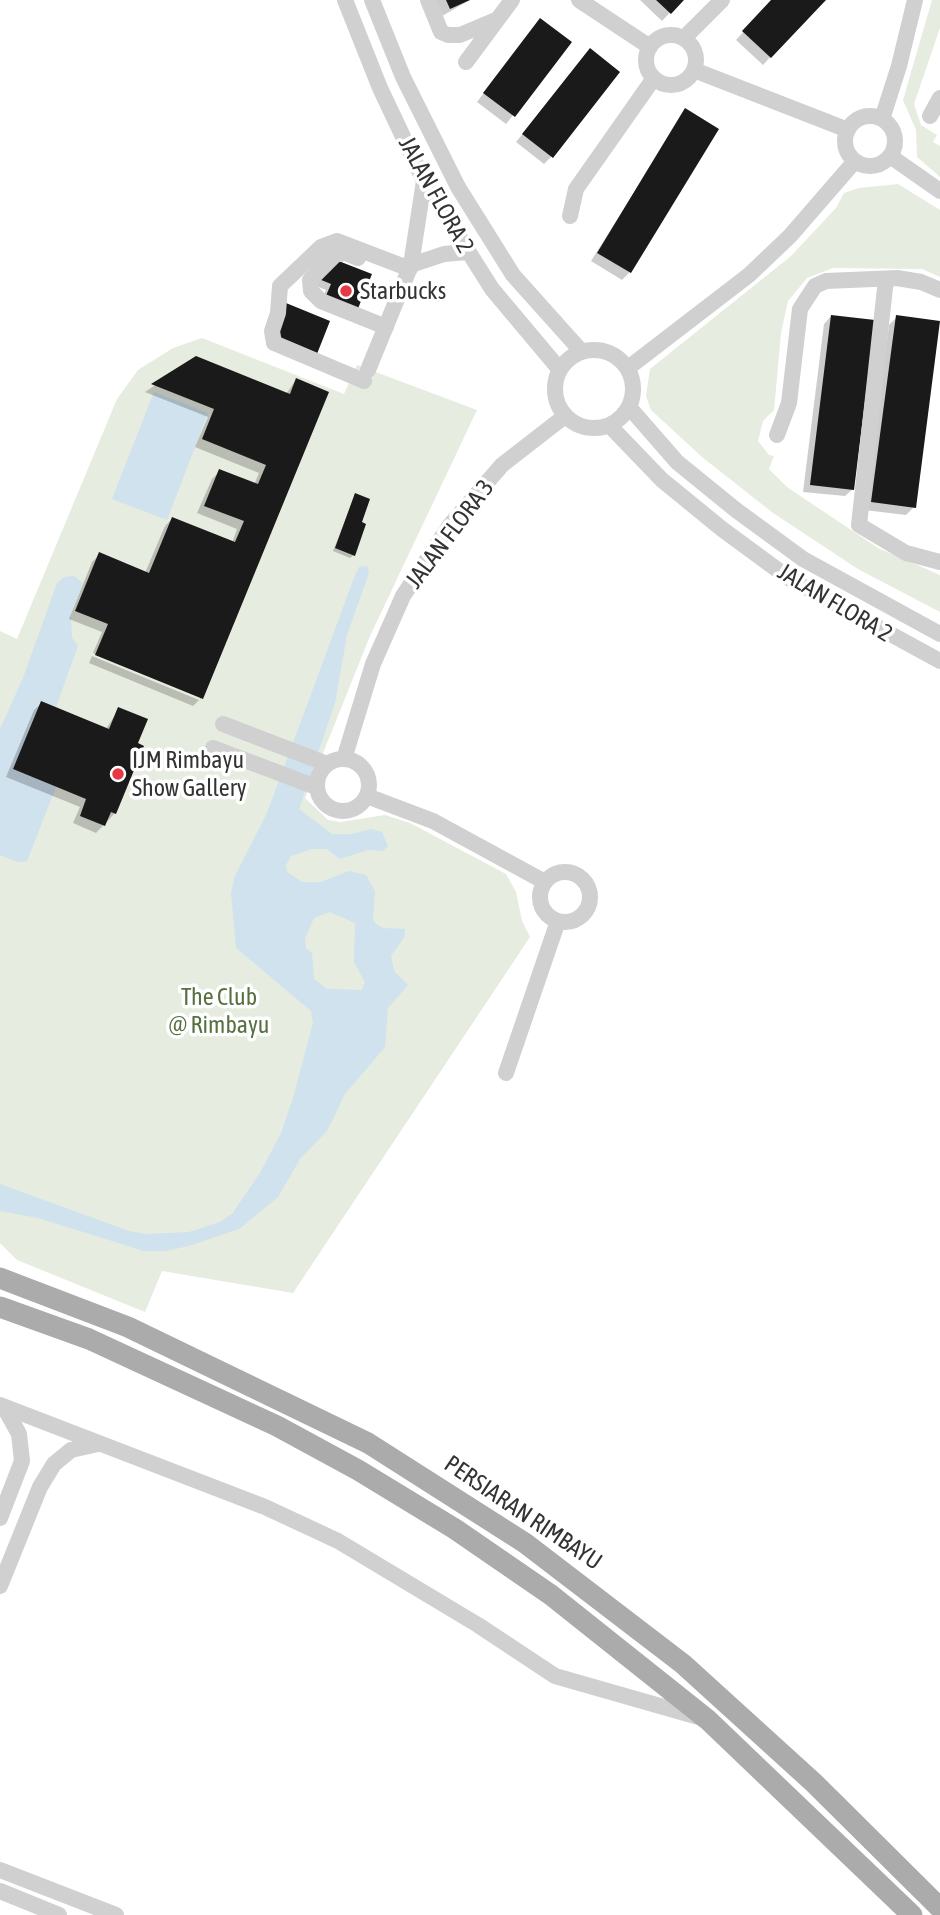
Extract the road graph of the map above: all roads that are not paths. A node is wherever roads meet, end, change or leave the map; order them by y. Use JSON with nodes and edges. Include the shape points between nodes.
{"nodes":[{"id":1,"x":345,"y":0,"type":"edge"},
{"id":2,"x":372,"y":0,"type":"edge"},
{"id":3,"x":428,"y":0,"type":"edge"},
{"id":4,"x":512,"y":0,"type":"edge"},
{"id":5,"x":579,"y":0,"type":"edge"},
{"id":6,"x":722,"y":0,"type":"edge"},
{"id":7,"x":915,"y":0,"type":"edge"},
{"id":8,"x":498,"y":19,"type":"junction"},
{"id":9,"x":684,"y":38,"type":"junction"},
{"id":10,"x":650,"y":47,"type":"junction"},
{"id":11,"x":466,"y":62,"type":"dead end"},
{"id":12,"x":694,"y":70,"type":"junction"},
{"id":13,"x":654,"y":78,"type":"junction"},
{"id":14,"x":940,"y":98,"type":"edge"},
{"id":15,"x":930,"y":116,"type":"dead end"},
{"id":16,"x":882,"y":119,"type":"junction"},
{"id":17,"x":848,"y":130,"type":"junction"},
{"id":18,"x":890,"y":156,"type":"junction"},
{"id":19,"x":855,"y":161,"type":"junction"},
{"id":20,"x":424,"y":181,"type":"junction"},
{"id":21,"x":940,"y":191,"type":"edge"},
{"id":22,"x":570,"y":216,"type":"dead end"},
{"id":23,"x":467,"y":252,"type":"junction"},
{"id":24,"x":409,"y":270,"type":"junction"},
{"id":25,"x":886,"y":279,"type":"junction"},
{"id":26,"x":940,"y":290,"type":"edge"},
{"id":27,"x":386,"y":327,"type":"junction"},
{"id":28,"x":582,"y":352,"type":"junction"},
{"id":29,"x":628,"y":368,"type":"junction"},
{"id":30,"x":560,"y":370,"type":"junction"},
{"id":31,"x":629,"y":407,"type":"junction"},
{"id":32,"x":565,"y":416,"type":"junction"},
{"id":33,"x":610,"y":426,"type":"junction"},
{"id":34,"x":777,"y":435,"type":"dead end"},
{"id":35,"x":940,"y":562,"type":"edge"},
{"id":36,"x":940,"y":634,"type":"edge"},
{"id":37,"x":940,"y":661,"type":"edge"},
{"id":38,"x":223,"y":724,"type":"dead end"},
{"id":39,"x":213,"y":748,"type":"dead end"},
{"id":40,"x":344,"y":759,"type":"junction"},
{"id":41,"x":324,"y":762,"type":"junction"},
{"id":42,"x":314,"y":786,"type":"junction"},
{"id":43,"x":367,"y":796,"type":"junction"},
{"id":44,"x":545,"y":882,"type":"junction"},
{"id":45,"x":558,"y":921,"type":"junction"},
{"id":46,"x":506,"y":1073,"type":"dead end"},
{"id":47,"x":0,"y":1278,"type":"edge"},
{"id":48,"x":0,"y":1307,"type":"edge"},
{"id":49,"x":2,"y":1406,"type":"edge"},
{"id":50,"x":98,"y":1444,"type":"junction"},
{"id":51,"x":0,"y":1518,"type":"edge"},
{"id":52,"x":0,"y":1587,"type":"edge"},
{"id":53,"x":708,"y":1720,"type":"junction"},
{"id":54,"x":0,"y":1870,"type":"edge"},
{"id":55,"x":0,"y":1892,"type":"edge"},
{"id":56,"x":940,"y":1908,"type":"edge"},
{"id":57,"x":59,"y":1915,"type":"edge"},
{"id":58,"x":116,"y":1915,"type":"edge"},
{"id":59,"x":912,"y":1915,"type":"edge"}],
"edges":[{"from":1,"to":20,"type":"street","name":"JALAN FLORA 2"},
{"from":2,"to":28,"type":"street","name":"JALAN FLORA 2","via":[[403,77],[458,187],[513,275]]},
{"from":3,"to":8,"type":"street","via":[[441,32],[448,35],[460,35]]},
{"from":4,"to":8,"type":"street"},
{"from":5,"to":10,"type":"street"},
{"from":6,"to":9,"type":"street"},
{"from":7,"to":16,"type":"street"},
{"from":8,"to":11,"type":"street"},
{"from":9,"to":10,"type":"street","via":[[669,35]]},
{"from":9,"to":12,"type":"street","via":[[695,53]]},
{"from":10,"to":13,"type":"street","via":[[646,60]]},
{"from":12,"to":13,"type":"street","via":[[676,84]]},
{"from":12,"to":17,"type":"street"},
{"from":13,"to":22,"type":"street","via":[[576,189]]},
{"from":14,"to":15,"type":"street"},
{"from":16,"to":17,"type":"street","via":[[866,116]]},
{"from":16,"to":18,"type":"street","via":[[894,132]]},
{"from":17,"to":19,"type":"street","via":[[845,143]]},
{"from":18,"to":19,"type":"street","via":[[870,166]]},
{"from":18,"to":21,"type":"street"},
{"from":19,"to":29,"type":"street","via":[[749,275]]},
{"from":20,"to":23,"type":"street","name":"JALAN FLORA 2"},
{"from":20,"to":24,"type":"street"},
{"from":23,"to":24,"type":"street","via":[[444,254]]},
{"from":23,"to":30,"type":"street","name":"JALAN FLORA 2"},
{"from":24,"to":27,"type":"street"},
{"from":24,"to":27,"type":"street","via":[[341,253],[310,280],[311,291],[321,301]]},
{"from":24,"to":27,"type":"street","via":[[337,242],[321,247],[280,286],[272,331],[274,343],[366,375]]},
{"from":25,"to":26,"type":"street","via":[[921,282]]},
{"from":25,"to":34,"type":"street","via":[[826,281],[806,296],[800,309],[789,403]]},
{"from":25,"to":35,"type":"street","via":[[859,526],[906,553]]},
{"from":28,"to":29,"type":"street","via":[[608,352]]},
{"from":28,"to":30,"type":"street"},
{"from":29,"to":31,"type":"street","via":[[633,381]]},
{"from":30,"to":32,"type":"street","via":[[555,393]]},
{"from":31,"to":33,"type":"street"},
{"from":31,"to":36,"type":"street","name":"JALAN FLORA 2","via":[[677,462],[803,559]]},
{"from":32,"to":33,"type":"street","via":[[587,428]]},
{"from":32,"to":40,"type":"street","name":"JALAN FLORA 3","via":[[502,465],[450,525],[410,586],[373,664]]},
{"from":33,"to":37,"type":"street","name":"JALAN FLORA 2","via":[[662,480],[790,579]]},
{"from":38,"to":41,"type":"street"},
{"from":39,"to":42,"type":"street"},
{"from":40,"to":41,"type":"street"},
{"from":40,"to":43,"type":"street","via":[[366,771]]},
{"from":41,"to":42,"type":"street"},
{"from":42,"to":43,"type":"street","via":[[323,803],[338,811],[355,809]]},
{"from":43,"to":44,"type":"street","via":[[433,821]]},
{"from":44,"to":45,"type":"street","via":[[541,905]]},
{"from":44,"to":45,"type":"street","via":[[559,872],[568,872],[588,886],[586,910],[574,921]]},
{"from":45,"to":46,"type":"street"},
{"from":47,"to":56,"type":"main road","name":"PERSIARAN RIMBAYU","via":[[128,1326],[368,1443],[525,1542],[683,1664],[814,1783]]},
{"from":48,"to":53,"type":"main road","name":"PERSIARAN RIMBAYU","via":[[89,1339],[277,1426],[358,1470],[535,1583]]},
{"from":49,"to":50,"type":"street"},
{"from":49,"to":51,"type":"street","via":[[19,1434],[22,1461]]},
{"from":50,"to":52,"type":"street","via":[[71,1450],[54,1464],[40,1487]]},
{"from":50,"to":53,"type":"street","via":[[265,1507],[338,1541],[555,1676]]},
{"from":53,"to":59,"type":"main road","name":"PERSIARAN RIMBAYU"},
{"from":54,"to":58,"type":"street"},
{"from":55,"to":57,"type":"street"}]}
